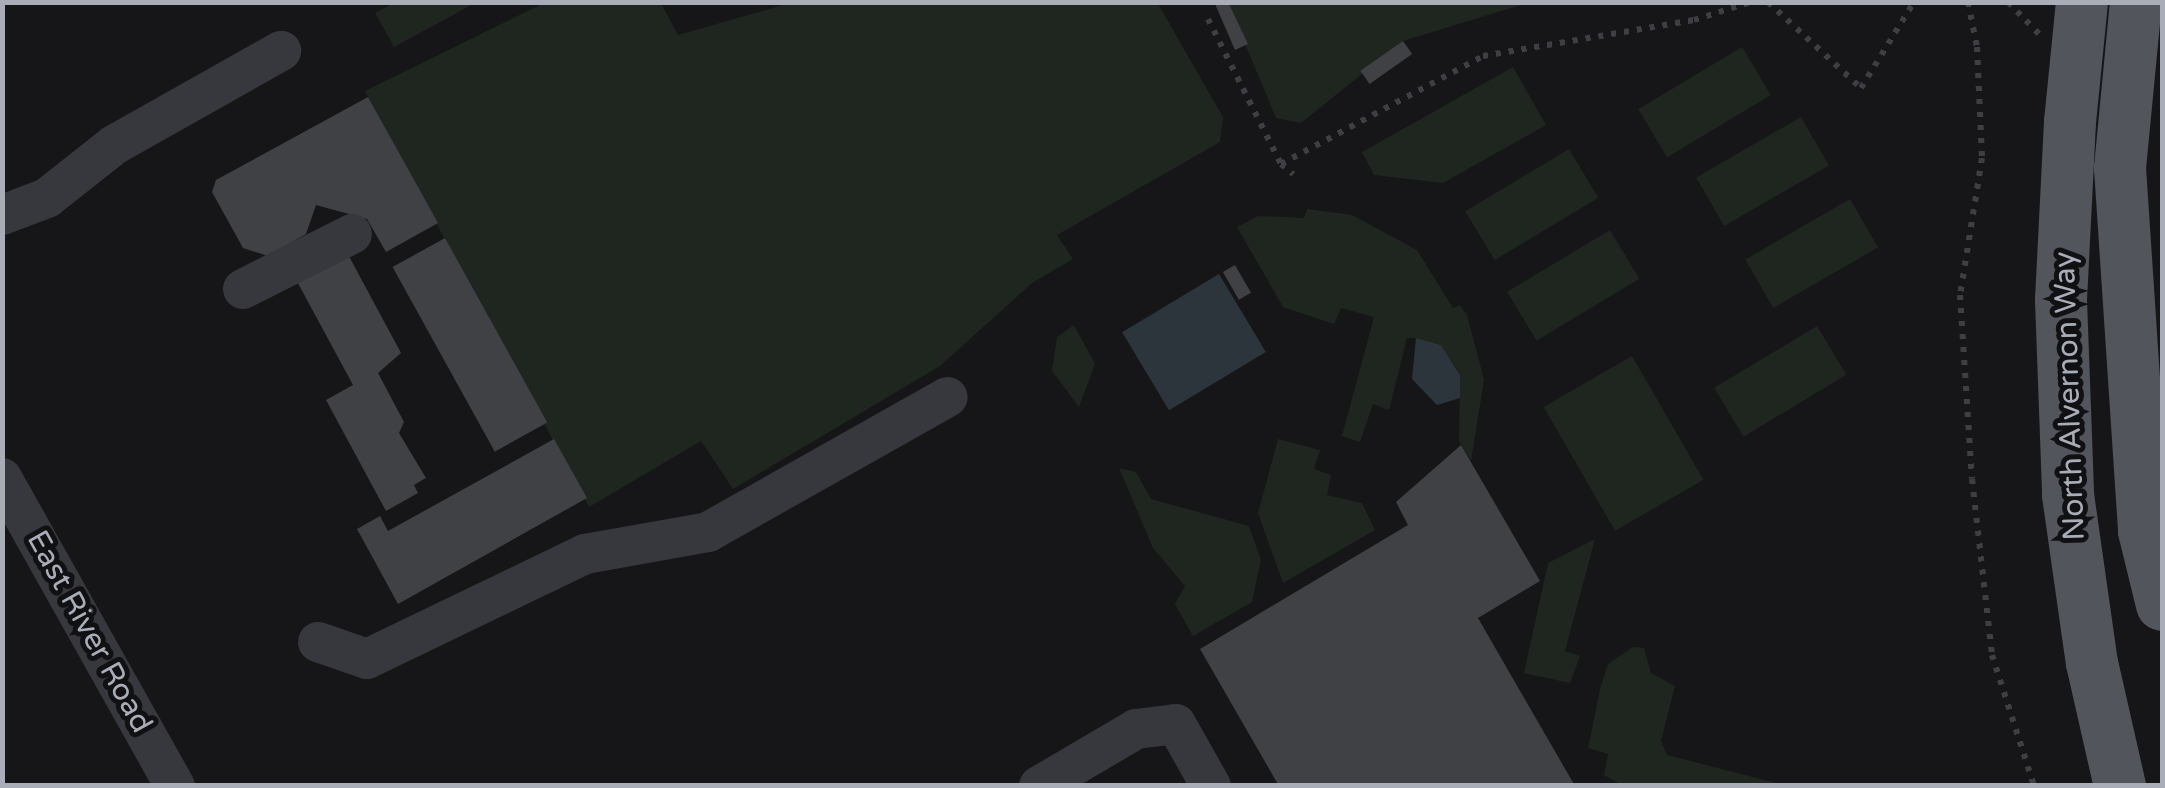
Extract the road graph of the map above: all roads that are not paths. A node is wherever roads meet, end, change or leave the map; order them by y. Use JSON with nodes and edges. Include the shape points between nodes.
{"nodes":[{"id":1,"x":2082,"y":2,"type":"edge"},
{"id":2,"x":2136,"y":2,"type":"edge"},
{"id":3,"x":281,"y":51,"type":"dead end"},
{"id":4,"x":2,"y":215,"type":"edge"},
{"id":5,"x":352,"y":234,"type":"dead end"},
{"id":6,"x":243,"y":290,"type":"dead end"},
{"id":7,"x":948,"y":396,"type":"dead end"},
{"id":8,"x":2,"y":478,"type":"edge"},
{"id":9,"x":2162,"y":605,"type":"edge"},
{"id":10,"x":318,"y":642,"type":"dead end"},
{"id":11,"x":175,"y":786,"type":"edge"},
{"id":12,"x":1039,"y":786,"type":"edge"},
{"id":13,"x":1211,"y":786,"type":"edge"},
{"id":14,"x":2120,"y":786,"type":"edge"}],
"edges":[{"from":1,"to":14,"type":"main road","name":"North Alvernon Way","bridge":true,"via":[[2061,300],[2068,495],[2092,663]]},
{"from":2,"to":9,"type":"main road","name":"North Alvernon Way","bridge":true,"via":[[2120,168],[2144,530]]},
{"from":3,"to":4,"type":"street","via":[[114,144],[47,198]]},
{"from":5,"to":6,"type":"street"},
{"from":7,"to":10,"type":"street","via":[[708,532],[585,554],[367,659]]},
{"from":8,"to":11,"type":"street","name":"East River Road"},
{"from":12,"to":13,"type":"street","via":[[1136,729],[1176,724]]}]}
